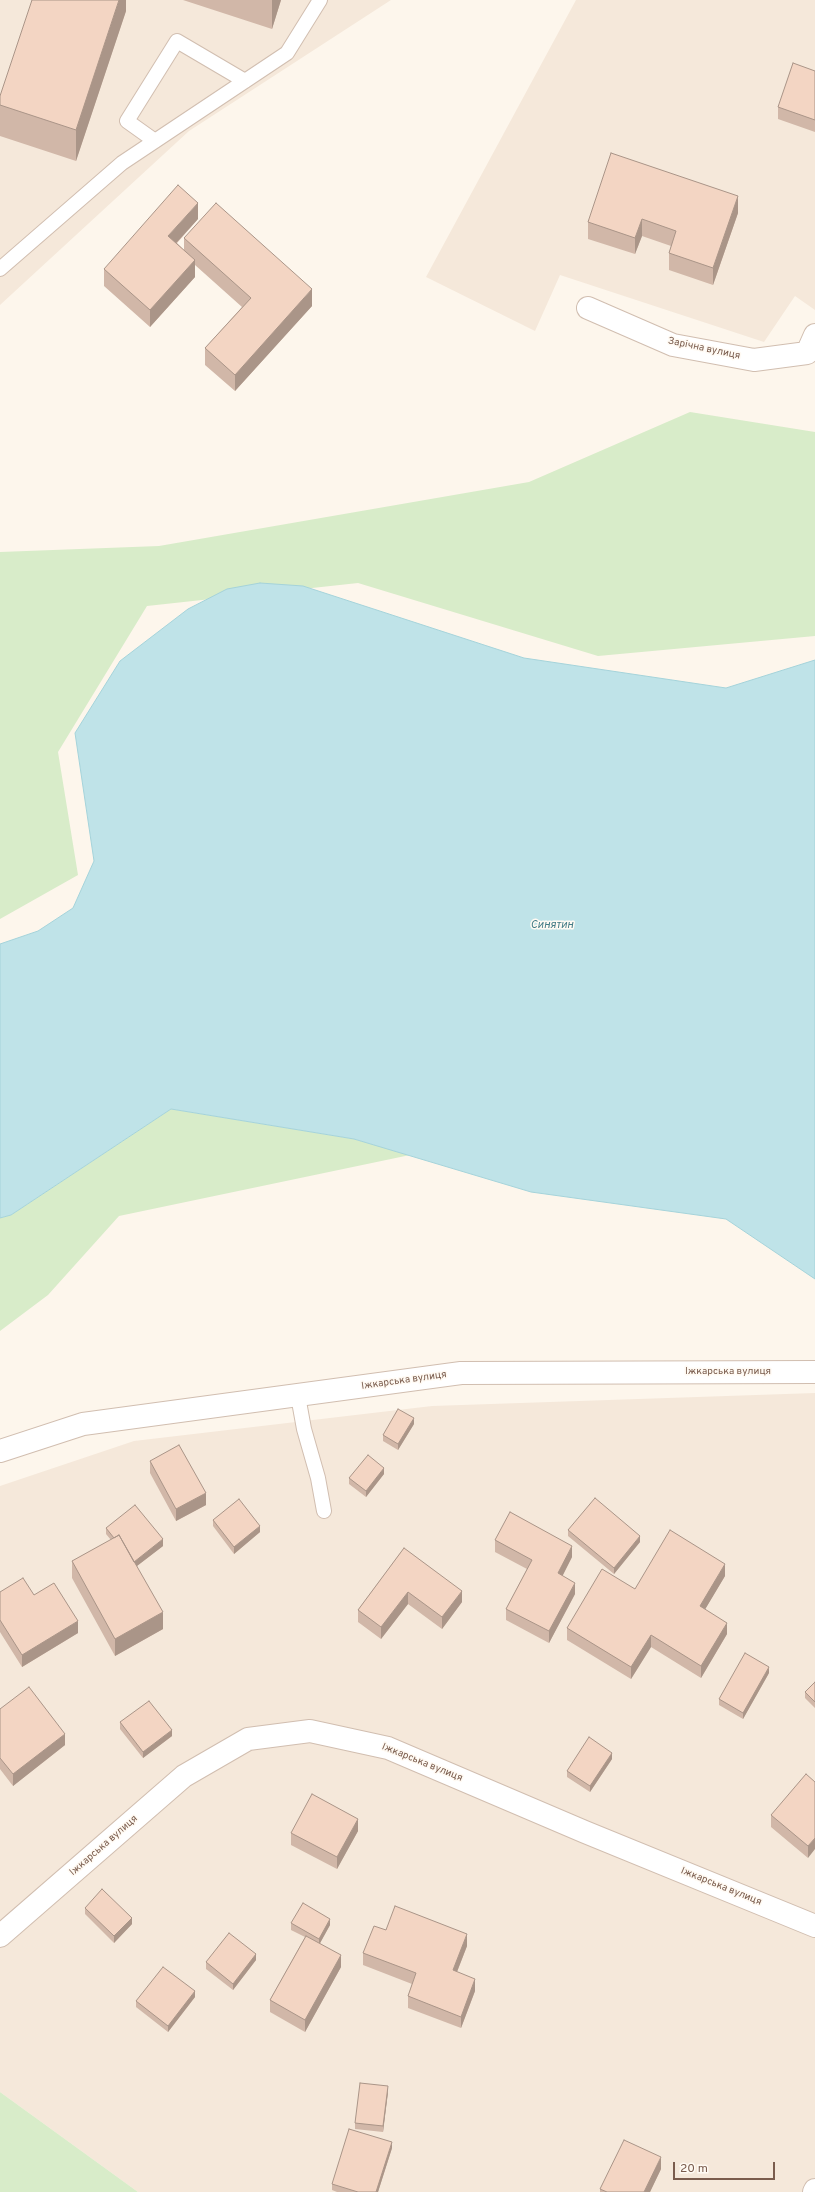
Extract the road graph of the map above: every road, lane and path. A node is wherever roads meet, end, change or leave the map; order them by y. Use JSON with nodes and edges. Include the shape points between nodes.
{"nodes":[{"id":1,"x":320,"y":0,"type":"edge"},
{"id":2,"x":245,"y":81,"type":"junction"},
{"id":3,"x":155,"y":141,"type":"junction"},
{"id":4,"x":0,"y":269,"type":"edge"},
{"id":5,"x":588,"y":308,"type":"dead end"},
{"id":6,"x":815,"y":335,"type":"edge"},
{"id":7,"x":815,"y":1372,"type":"edge"},
{"id":8,"x":298,"y":1396,"type":"junction"},
{"id":9,"x":0,"y":1451,"type":"edge"},
{"id":10,"x":324,"y":1511,"type":"dead end"},
{"id":11,"x":815,"y":1926,"type":"edge"},
{"id":12,"x":0,"y":1936,"type":"edge"}],
"edges":[{"from":1,"to":2,"type":"lane","via":[[287,53]]},
{"from":2,"to":3,"type":"lane"},
{"from":2,"to":3,"type":"lane","via":[[177,41],[127,121]]},
{"from":3,"to":4,"type":"lane","via":[[122,163]]},
{"from":5,"to":6,"type":"street","name":"Зарічна вулиця","via":[[673,345],[754,360],[806,353]]},
{"from":7,"to":8,"type":"street","name":"Іжкарська вулиця","via":[[461,1373]]},
{"from":8,"to":9,"type":"street","name":"Іжкарська вулиця","via":[[83,1424]]},
{"from":8,"to":10,"type":"lane"},
{"from":11,"to":12,"type":"street","name":"Іжкарська вулиця","via":[[584,1832],[388,1748],[310,1731],[248,1739],[184,1776]]}]}
